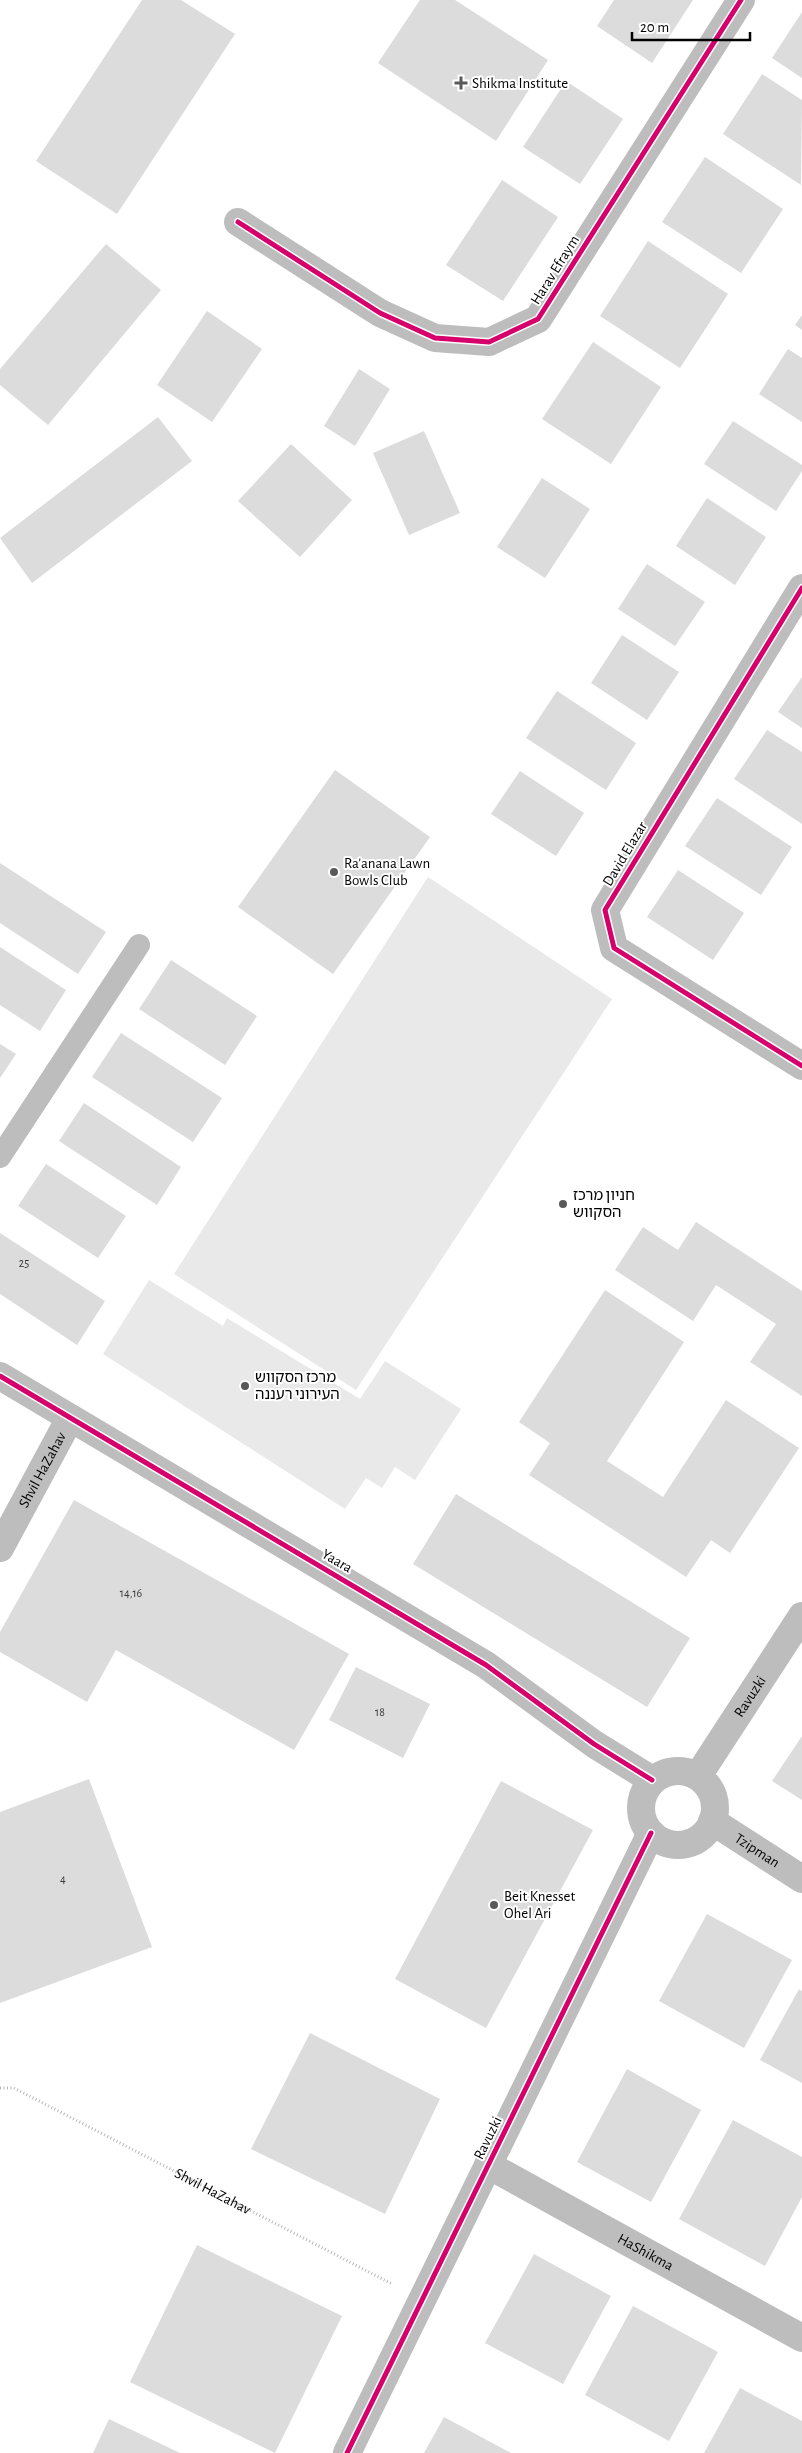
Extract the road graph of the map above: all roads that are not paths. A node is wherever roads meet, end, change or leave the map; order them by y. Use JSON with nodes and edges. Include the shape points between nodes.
{"nodes":[{"id":1,"x":741,"y":0,"type":"edge"},
{"id":2,"x":238,"y":222,"type":"dead end"},
{"id":3,"x":802,"y":588,"type":"edge"},
{"id":4,"x":139,"y":945,"type":"dead end"},
{"id":5,"x":802,"y":1066,"type":"edge"},
{"id":6,"x":0,"y":1157,"type":"edge"},
{"id":7,"x":0,"y":1376,"type":"edge"},
{"id":8,"x":70,"y":1418,"type":"junction"},
{"id":9,"x":0,"y":1548,"type":"edge"},
{"id":10,"x":802,"y":1616,"type":"edge"},
{"id":11,"x":698,"y":1776,"type":"junction"},
{"id":12,"x":652,"y":1780,"type":"junction"},
{"id":13,"x":712,"y":1821,"type":"junction"},
{"id":14,"x":651,"y":1834,"type":"junction"},
{"id":15,"x":802,"y":1879,"type":"edge"},
{"id":16,"x":488,"y":2165,"type":"junction"},
{"id":17,"x":802,"y":2338,"type":"edge"},
{"id":18,"x":348,"y":2453,"type":"edge"}],
"edges":[{"from":1,"to":2,"type":"street","name":"Harav Efraym","via":[[538,319],[490,342],[436,338],[380,313]]},
{"from":3,"to":5,"type":"street","name":"David Elazar","via":[[606,910],[614,948]]},
{"from":4,"to":6,"type":"lane"},
{"from":7,"to":8,"type":"street","name":"Yaara"},
{"from":8,"to":9,"type":"street","name":"Shvil HaZahav"},
{"from":8,"to":12,"type":"street","name":"Yaara","via":[[486,1664],[594,1744]]},
{"from":10,"to":11,"type":"street","name":"Ravuzki"},
{"from":11,"to":12,"type":"street","via":[[674,1771]]},
{"from":11,"to":13,"type":"street","via":[[714,1796]]},
{"from":12,"to":14,"type":"street","via":[[645,1790],[641,1813]]},
{"from":13,"to":14,"type":"street","via":[[704,1834],[692,1842],[677,1845],[663,1842]]},
{"from":13,"to":15,"type":"street","name":"Tzipman"},
{"from":14,"to":16,"type":"street","name":"Ravuzki"},
{"from":16,"to":17,"type":"street","name":"HaShikma"},
{"from":16,"to":18,"type":"street","name":"Ravuzki"}]}
